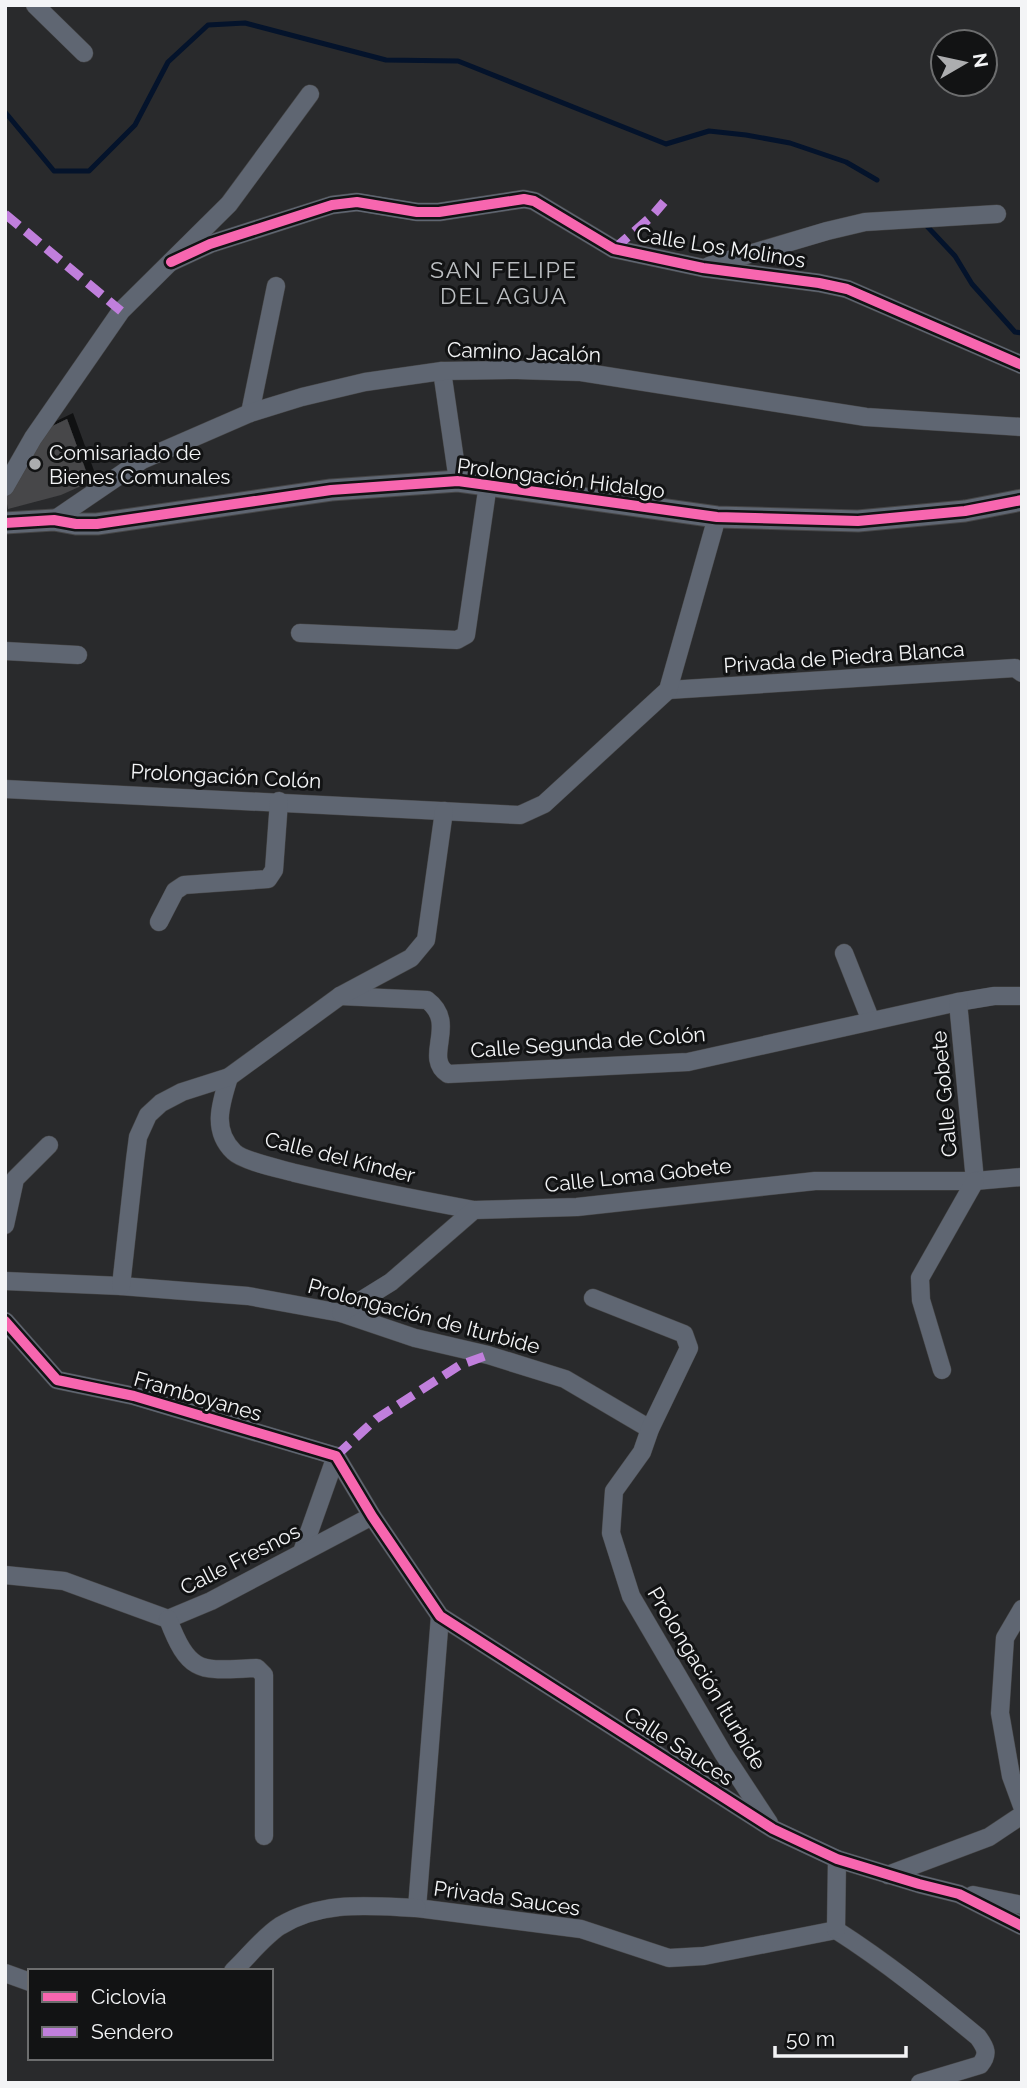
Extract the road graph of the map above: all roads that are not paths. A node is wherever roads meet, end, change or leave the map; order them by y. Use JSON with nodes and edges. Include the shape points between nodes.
{"nodes":[{"id":1,"x":35,"y":5,"type":"edge"},
{"id":2,"x":84,"y":52,"type":"dead end"},
{"id":3,"x":310,"y":94,"type":"dead end"},
{"id":4,"x":997,"y":214,"type":"dead end"},
{"id":5,"x":171,"y":262,"type":"junction"},
{"id":6,"x":702,"y":268,"type":"junction"},
{"id":7,"x":276,"y":286,"type":"dead end"},
{"id":8,"x":1022,"y":365,"type":"edge"},
{"id":9,"x":442,"y":371,"type":"junction"},
{"id":10,"x":250,"y":413,"type":"junction"},
{"id":11,"x":1022,"y":427,"type":"edge"},
{"id":12,"x":458,"y":481,"type":"junction"},
{"id":13,"x":488,"y":484,"type":"junction"},
{"id":14,"x":5,"y":487,"type":"edge"},
{"id":15,"x":1022,"y":500,"type":"edge"},
{"id":16,"x":717,"y":517,"type":"junction"},
{"id":17,"x":54,"y":520,"type":"junction"},
{"id":18,"x":5,"y":523,"type":"edge"},
{"id":19,"x":300,"y":633,"type":"dead end"},
{"id":20,"x":5,"y":651,"type":"edge"},
{"id":21,"x":78,"y":655,"type":"dead end"},
{"id":22,"x":1022,"y":673,"type":"edge"},
{"id":23,"x":668,"y":690,"type":"junction"},
{"id":24,"x":5,"y":789,"type":"edge"},
{"id":25,"x":278,"y":801,"type":"junction"},
{"id":26,"x":444,"y":811,"type":"junction"},
{"id":27,"x":159,"y":922,"type":"dead end"},
{"id":28,"x":844,"y":953,"type":"dead end"},
{"id":29,"x":340,"y":996,"type":"junction"},
{"id":30,"x":1022,"y":996,"type":"edge"},
{"id":31,"x":958,"y":1002,"type":"junction"},
{"id":32,"x":871,"y":1021,"type":"junction"},
{"id":33,"x":229,"y":1077,"type":"junction"},
{"id":34,"x":50,"y":1145,"type":"dead end"},
{"id":35,"x":1022,"y":1178,"type":"edge"},
{"id":36,"x":975,"y":1181,"type":"junction"},
{"id":37,"x":474,"y":1210,"type":"junction"},
{"id":38,"x":5,"y":1225,"type":"edge"},
{"id":39,"x":5,"y":1281,"type":"edge"},
{"id":40,"x":121,"y":1286,"type":"junction"},
{"id":41,"x":593,"y":1298,"type":"dead end"},
{"id":42,"x":341,"y":1313,"type":"junction"},
{"id":43,"x":5,"y":1321,"type":"edge"},
{"id":44,"x":942,"y":1370,"type":"dead end"},
{"id":45,"x":650,"y":1429,"type":"junction"},
{"id":46,"x":335,"y":1456,"type":"junction"},
{"id":47,"x":372,"y":1516,"type":"junction"},
{"id":48,"x":302,"y":1552,"type":"junction"},
{"id":49,"x":5,"y":1575,"type":"edge"},
{"id":50,"x":1022,"y":1609,"type":"edge"},
{"id":51,"x":440,"y":1616,"type":"junction"},
{"id":52,"x":168,"y":1619,"type":"junction"},
{"id":53,"x":1022,"y":1806,"type":"edge"},
{"id":54,"x":1022,"y":1815,"type":"edge"},
{"id":55,"x":773,"y":1829,"type":"junction"},
{"id":56,"x":264,"y":1836,"type":"dead end"},
{"id":57,"x":837,"y":1859,"type":"junction"},
{"id":58,"x":888,"y":1875,"type":"junction"},
{"id":59,"x":960,"y":1894,"type":"junction"},
{"id":60,"x":1022,"y":1905,"type":"edge"},
{"id":61,"x":417,"y":1908,"type":"junction"},
{"id":62,"x":1022,"y":1926,"type":"edge"},
{"id":63,"x":836,"y":1930,"type":"junction"},
{"id":64,"x":235,"y":1969,"type":"edge"},
{"id":65,"x":5,"y":1973,"type":"edge"},
{"id":66,"x":28,"y":1981,"type":"edge"},
{"id":67,"x":920,"y":2083,"type":"edge"}],
"edges":[{"from":1,"to":2,"type":"street"},
{"from":3,"to":5,"type":"street","via":[[229,204]]},
{"from":4,"to":6,"type":"street","via":[[865,222]]},
{"from":5,"to":6,"type":"street","name":"Calle Los Molinos","via":[[211,244],[332,205],[356,202],[439,212],[524,199],[614,249]]},
{"from":5,"to":14,"type":"street","via":[[121,311],[33,438]]},
{"from":6,"to":8,"type":"street","name":"Calle Los Molinos","via":[[847,289]]},
{"from":7,"to":10,"type":"street"},
{"from":9,"to":10,"type":"street","name":"Camino Jacalón","via":[[365,382]]},
{"from":9,"to":11,"type":"street","name":"Camino Jacalón","via":[[580,372],[866,417]]},
{"from":9,"to":12,"type":"street"},
{"from":10,"to":17,"type":"street","name":"Camino Jacalón","via":[[142,460]]},
{"from":12,"to":13,"type":"street","name":"Prolongación Hidalgo"},
{"from":12,"to":17,"type":"street","name":"Prolongación Hidalgo","via":[[331,490],[97,524]]},
{"from":13,"to":16,"type":"street","name":"Prolongación Hidalgo"},
{"from":13,"to":19,"type":"street","via":[[466,635],[457,640]]},
{"from":15,"to":16,"type":"street","name":"Prolongación Hidalgo","via":[[858,521]]},
{"from":16,"to":23,"type":"street"},
{"from":17,"to":18,"type":"street","name":"Prolongación Hidalgo"},
{"from":20,"to":21,"type":"street"},
{"from":22,"to":23,"type":"street","name":"Privada de Piedra Blanca","via":[[1015,668]]},
{"from":23,"to":26,"type":"street","name":"Prolongación Colón","via":[[544,804],[520,815]]},
{"from":24,"to":25,"type":"street","name":"Prolongación Colón"},
{"from":25,"to":26,"type":"street","name":"Prolongación Colón"},
{"from":25,"to":27,"type":"street","via":[[274,870],[268,879],[184,886],[175,891]]},
{"from":26,"to":29,"type":"street","via":[[426,940],[411,958]]},
{"from":28,"to":32,"type":"street"},
{"from":29,"to":32,"type":"street","name":"Calle Segunda de Colón","via":[[427,1000],[437,1007],[442,1021],[438,1060],[440,1069],[448,1074],[688,1062]]},
{"from":29,"to":33,"type":"street"},
{"from":30,"to":31,"type":"street","name":"Calle Segunda de Colón"},
{"from":31,"to":32,"type":"street","name":"Calle Segunda de Colón"},
{"from":31,"to":36,"type":"street","name":"Calle Gobete"},
{"from":33,"to":37,"type":"street","name":"Calle del Kinder","via":[[219,1110],[221,1133],[235,1153],[351,1186]]},
{"from":33,"to":40,"type":"street","via":[[182,1092],[148,1115],[138,1137]]},
{"from":34,"to":38,"type":"street","via":[[15,1179]]},
{"from":35,"to":36,"type":"street","name":"Calle Loma Gobete"},
{"from":36,"to":37,"type":"street","name":"Calle Loma Gobete","via":[[815,1181],[577,1207]]},
{"from":36,"to":44,"type":"street","via":[[920,1278],[921,1300]]},
{"from":37,"to":42,"type":"street","via":[[391,1282]]},
{"from":39,"to":40,"type":"street","name":"Prolongación de Iturbide"},
{"from":40,"to":42,"type":"street","name":"Prolongación de Iturbide","via":[[248,1296]]},
{"from":41,"to":45,"type":"street","name":"Prolongación Iturbide","via":[[684,1334],[689,1348]]},
{"from":42,"to":45,"type":"street","name":"Prolongación de Iturbide","via":[[565,1378]]},
{"from":43,"to":46,"type":"street","name":"Framboyanes","via":[[57,1380],[134,1396]]},
{"from":45,"to":55,"type":"street","name":"Prolongación Iturbide","via":[[642,1452],[614,1491],[611,1533],[631,1596]]},
{"from":46,"to":47,"type":"street"},
{"from":46,"to":48,"type":"street"},
{"from":47,"to":48,"type":"street","name":"Calle Fresnos"},
{"from":47,"to":51,"type":"street","name":"Calle Sauces"},
{"from":48,"to":52,"type":"street","name":"Calle Fresnos"},
{"from":49,"to":52,"type":"street","name":"Calle Fresnos","via":[[64,1581]]},
{"from":50,"to":53,"type":"street","via":[[1005,1638],[1000,1713],[1011,1776]]},
{"from":51,"to":55,"type":"street","name":"Calle Sauces"},
{"from":51,"to":61,"type":"street","name":"Privada Sauces"},
{"from":52,"to":56,"type":"street","via":[[190,1661],[206,1670],[257,1668],[264,1675]]},
{"from":54,"to":58,"type":"street","via":[[989,1837]]},
{"from":55,"to":57,"type":"street","name":"Calle Sauces"},
{"from":57,"to":58,"type":"street","name":"Calle Sauces"},
{"from":57,"to":63,"type":"street"},
{"from":58,"to":59,"type":"street","name":"Calle Sauces"},
{"from":59,"to":60,"type":"street"},
{"from":59,"to":62,"type":"street","name":"Calle Sauces"},
{"from":61,"to":63,"type":"street","name":"Privada Sauces","via":[[581,1929],[670,1958],[704,1956]]},
{"from":61,"to":64,"type":"street","via":[[351,1905],[312,1910],[278,1927]]},
{"from":63,"to":67,"type":"street","via":[[906,1979],[978,2036],[986,2048],[980,2065]]},
{"from":65,"to":66,"type":"street"}]}
